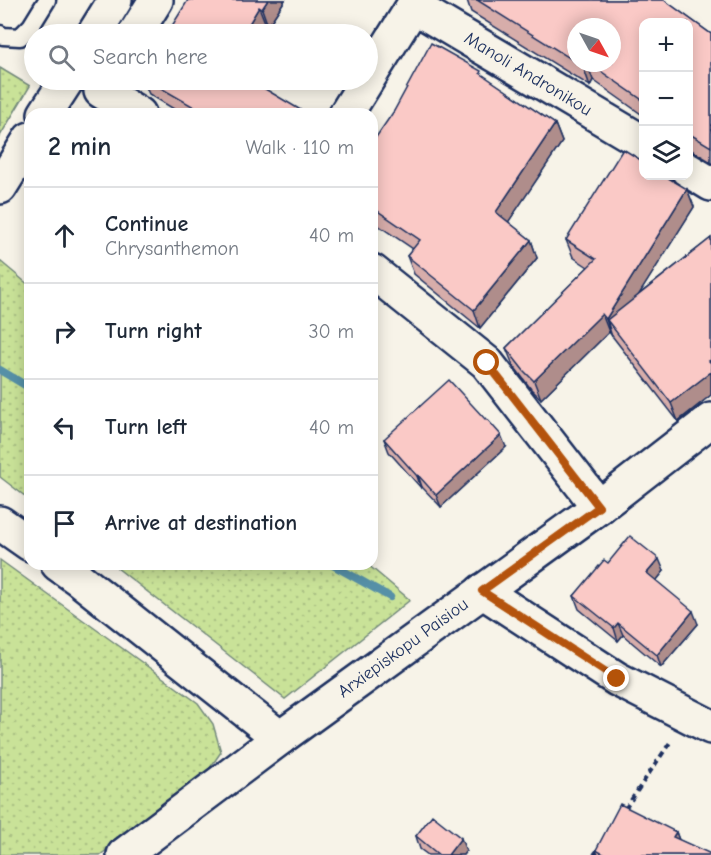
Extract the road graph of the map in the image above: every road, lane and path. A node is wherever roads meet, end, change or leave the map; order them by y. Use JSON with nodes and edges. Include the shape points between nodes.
{"nodes":[{"id":1,"x":47,"y":0,"type":"edge"},
{"id":2,"x":115,"y":0,"type":"edge"},
{"id":3,"x":156,"y":0,"type":"edge"},
{"id":4,"x":415,"y":3,"type":"edge"},
{"id":5,"x":32,"y":24,"type":"edge"},
{"id":6,"x":100,"y":24,"type":"edge"},
{"id":7,"x":141,"y":24,"type":"edge"},
{"id":8,"x":24,"y":33,"type":"edge"},
{"id":9,"x":0,"y":34,"type":"edge"},
{"id":10,"x":378,"y":63,"type":"edge"},
{"id":11,"x":61,"y":90,"type":"edge"},
{"id":12,"x":361,"y":90,"type":"edge"},
{"id":13,"x":98,"y":95,"type":"edge"},
{"id":14,"x":49,"y":108,"type":"edge"},
{"id":15,"x":126,"y":108,"type":"edge"},
{"id":16,"x":350,"y":108,"type":"edge"},
{"id":17,"x":639,"y":140,"type":"edge"},
{"id":18,"x":24,"y":149,"type":"edge"},
{"id":19,"x":693,"y":173,"type":"edge"},
{"id":20,"x":711,"y":184,"type":"edge"},
{"id":21,"x":0,"y":187,"type":"edge"},
{"id":22,"x":378,"y":276,"type":"edge"},
{"id":23,"x":711,"y":420,"type":"edge"},
{"id":24,"x":599,"y":507,"type":"junction"},
{"id":25,"x":0,"y":524,"type":"edge"},
{"id":26,"x":24,"y":540,"type":"edge"},
{"id":27,"x":67,"y":570,"type":"edge"},
{"id":28,"x":482,"y":591,"type":"junction"},
{"id":29,"x":700,"y":721,"type":"edge"},
{"id":30,"x":280,"y":738,"type":"junction"},
{"id":31,"x":620,"y":818,"type":"edge"},
{"id":32,"x":601,"y":846,"type":"edge"},
{"id":33,"x":124,"y":855,"type":"edge"},
{"id":34,"x":594,"y":855,"type":"edge"}],
"edges":[{"from":1,"to":5,"type":"lane"},
{"from":2,"to":6,"type":"street"},
{"from":3,"to":7,"type":"street"},
{"from":4,"to":10,"type":"street"},
{"from":4,"to":17,"type":"street","name":"Manoli Andronikou"},
{"from":8,"to":9,"type":"lane","via":[[20,37]]},
{"from":11,"to":14,"type":"street"},
{"from":12,"to":16,"type":"street"},
{"from":13,"to":15,"type":"street"},
{"from":18,"to":21,"type":"street"},
{"from":19,"to":20,"type":"street"},
{"from":22,"to":24,"type":"street","via":[[487,363]]},
{"from":23,"to":24,"type":"street","name":"Arxiepiskopu Paisiou"},
{"from":24,"to":28,"type":"street","name":"Arxiepiskopu Paisiou"},
{"from":25,"to":26,"type":"street"},
{"from":27,"to":30,"type":"street"},
{"from":28,"to":29,"type":"street","via":[[617,679]]},
{"from":28,"to":30,"type":"street","name":"Arxiepiskopu Paisiou"},
{"from":29,"to":31,"type":"path"},
{"from":30,"to":33,"type":"street","name":"Arxiepiskopu Paisiou"},
{"from":32,"to":34,"type":"path"}]}
